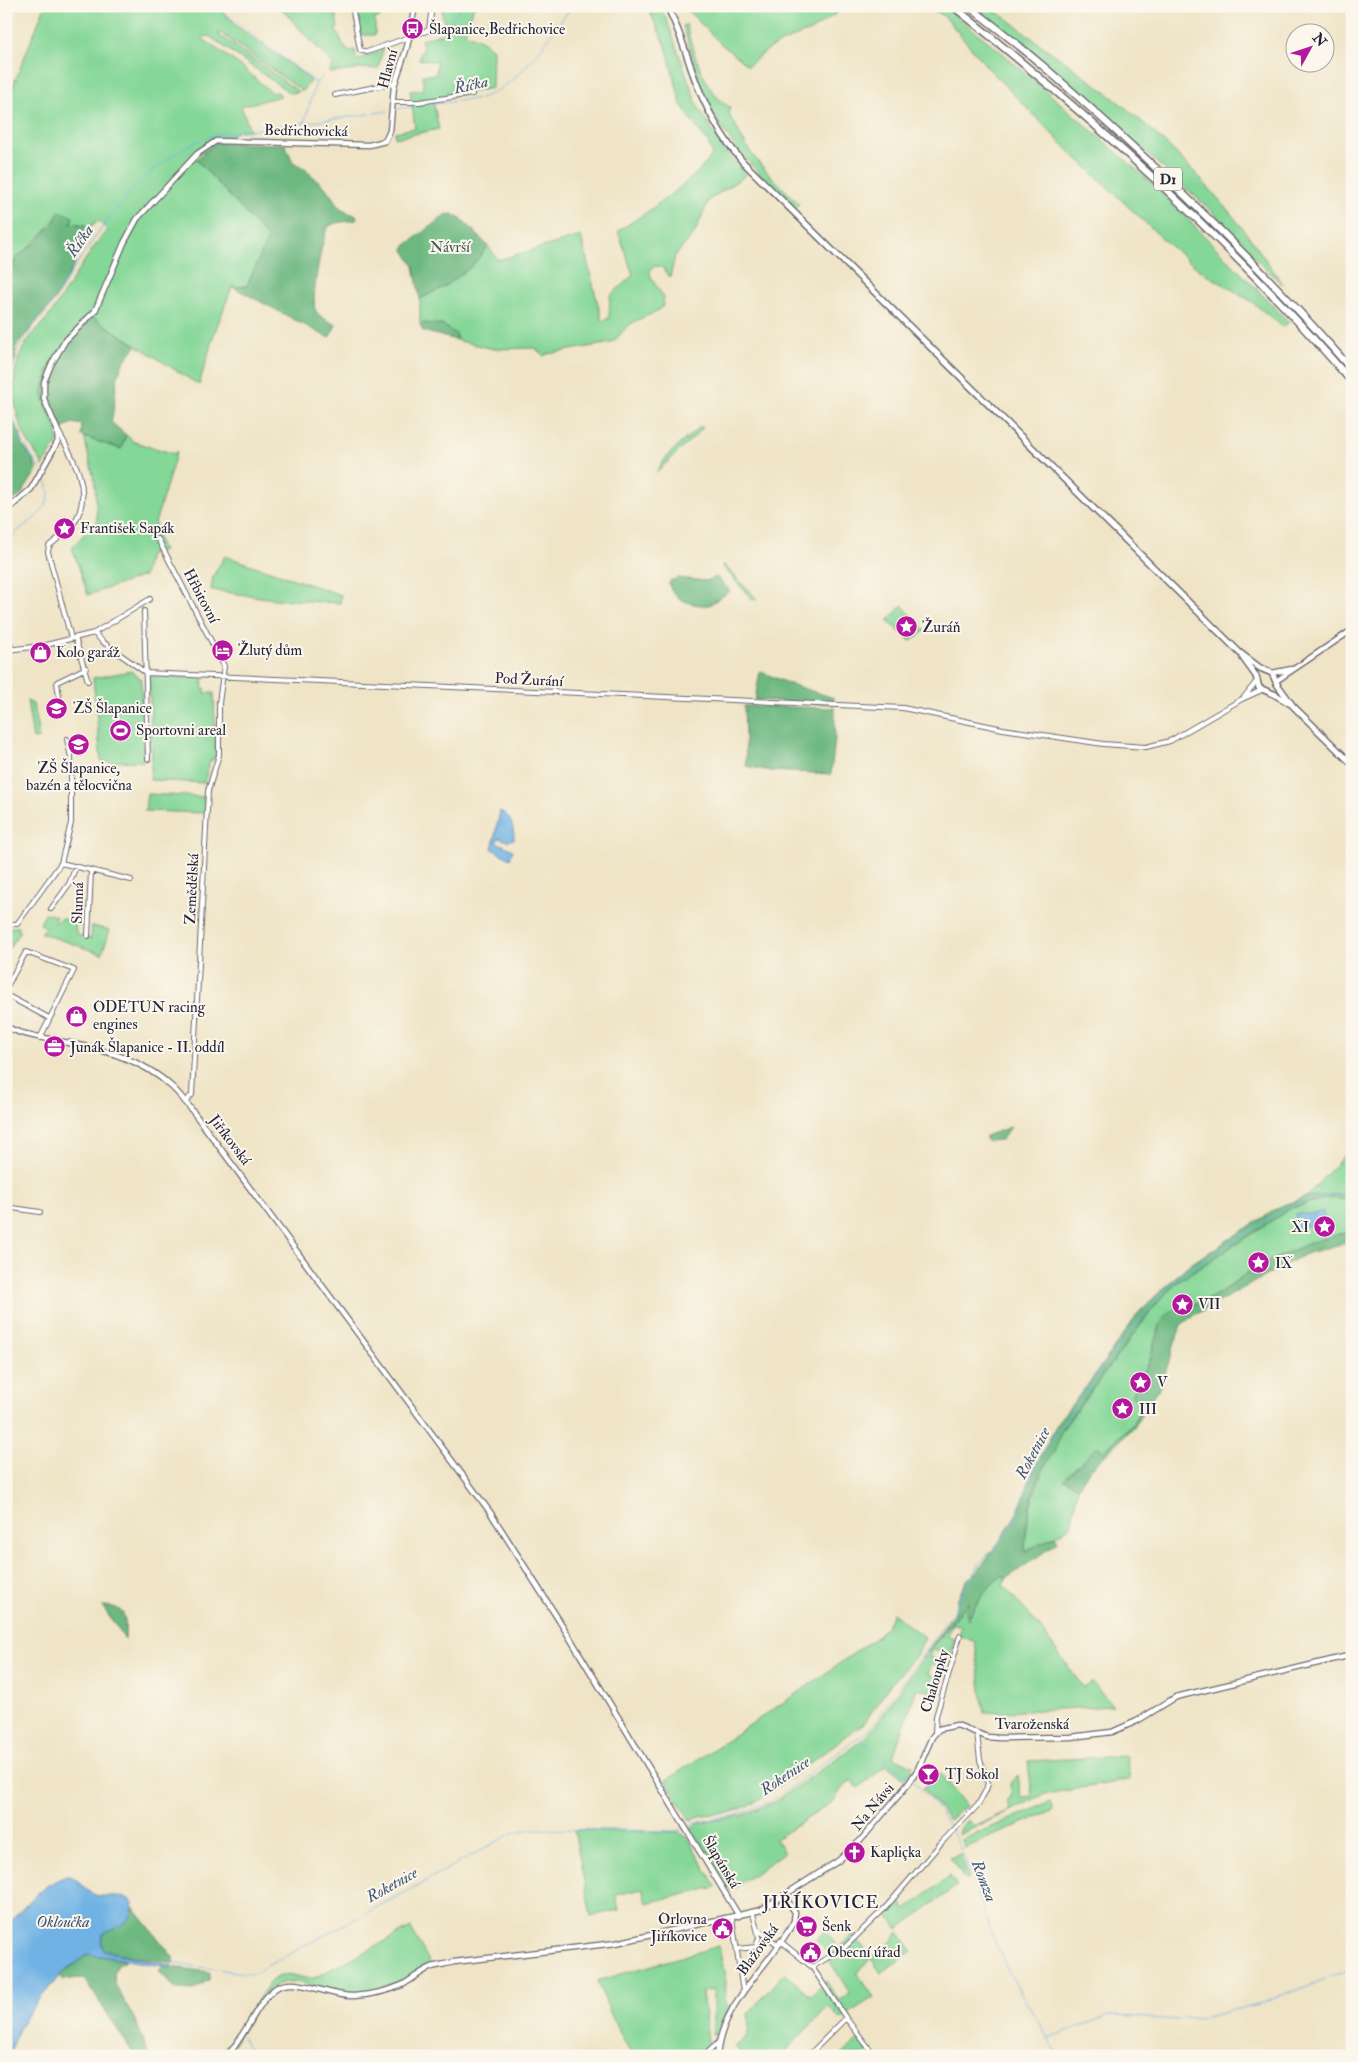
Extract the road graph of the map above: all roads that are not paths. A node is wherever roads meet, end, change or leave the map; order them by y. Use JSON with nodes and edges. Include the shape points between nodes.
{"nodes":[{"id":1,"x":352,"y":6,"type":"edge"},
{"id":2,"x":415,"y":6,"type":"edge"},
{"id":3,"x":432,"y":6,"type":"edge"},
{"id":4,"x":667,"y":6,"type":"edge"},
{"id":5,"x":953,"y":6,"type":"edge"},
{"id":6,"x":968,"y":6,"type":"edge"},
{"id":7,"x":409,"y":38,"type":"junction"},
{"id":8,"x":395,"y":82,"type":"junction"},
{"id":9,"x":472,"y":94,"type":"dead end"},
{"id":10,"x":335,"y":95,"type":"dead end"},
{"id":11,"x":392,"y":102,"type":"junction"},
{"id":12,"x":388,"y":138,"type":"joint"},
{"id":13,"x":1352,"y":370,"type":"edge"},
{"id":14,"x":1352,"y":382,"type":"edge"},
{"id":15,"x":57,"y":429,"type":"junction"},
{"id":16,"x":6,"y":511,"type":"edge"},
{"id":17,"x":158,"y":539,"type":"dead end"},
{"id":18,"x":150,"y":599,"type":"dead end"},
{"id":19,"x":144,"y":611,"type":"dead end"},
{"id":20,"x":6,"y":628,"type":"edge"},
{"id":21,"x":1352,"y":630,"type":"edge"},
{"id":22,"x":94,"y":633,"type":"junction"},
{"id":23,"x":73,"y":638,"type":"junction"},
{"id":24,"x":6,"y":650,"type":"edge"},
{"id":25,"x":12,"y":650,"type":"junction"},
{"id":26,"x":1240,"y":653,"type":"junction"},
{"id":27,"x":86,"y":668,"type":"junction"},
{"id":28,"x":1293,"y":668,"type":"junction"},
{"id":29,"x":1265,"y":671,"type":"junction"},
{"id":30,"x":146,"y":673,"type":"junction"},
{"id":31,"x":1272,"y":673,"type":"junction"},
{"id":32,"x":222,"y":676,"type":"junction"},
{"id":33,"x":88,"y":681,"type":"dead end"},
{"id":34,"x":1256,"y":681,"type":"junction"},
{"id":35,"x":1276,"y":682,"type":"junction"},
{"id":36,"x":1265,"y":690,"type":"junction"},
{"id":37,"x":59,"y":697,"type":"dead end"},
{"id":38,"x":1242,"y":698,"type":"junction"},
{"id":39,"x":1293,"y":706,"type":"junction"},
{"id":40,"x":67,"y":739,"type":"dead end"},
{"id":41,"x":148,"y":759,"type":"dead end"},
{"id":42,"x":6,"y":760,"type":"edge"},
{"id":43,"x":1352,"y":764,"type":"edge"},
{"id":44,"x":6,"y":839,"type":"edge"},
{"id":45,"x":61,"y":863,"type":"junction"},
{"id":46,"x":76,"y":866,"type":"junction"},
{"id":47,"x":91,"y":870,"type":"junction"},
{"id":48,"x":131,"y":880,"type":"dead end"},
{"id":49,"x":51,"y":908,"type":"dead end"},
{"id":50,"x":6,"y":924,"type":"edge"},
{"id":51,"x":88,"y":936,"type":"dead end"},
{"id":52,"x":6,"y":988,"type":"edge"},
{"id":53,"x":6,"y":995,"type":"edge"},
{"id":54,"x":49,"y":1018,"type":"junction"},
{"id":55,"x":6,"y":1027,"type":"edge"},
{"id":56,"x":40,"y":1038,"type":"junction"},
{"id":57,"x":185,"y":1102,"type":"junction"},
{"id":58,"x":6,"y":1207,"type":"edge"},
{"id":59,"x":40,"y":1212,"type":"dead end"},
{"id":60,"x":960,"y":1636,"type":"dead end"},
{"id":61,"x":1352,"y":1655,"type":"edge"},
{"id":62,"x":935,"y":1732,"type":"junction"},
{"id":63,"x":977,"y":1733,"type":"junction"},
{"id":64,"x":685,"y":1826,"type":"joint"},
{"id":65,"x":785,"y":1897,"type":"junction"},
{"id":66,"x":753,"y":1914,"type":"junction"},
{"id":67,"x":739,"y":1916,"type":"junction"},
{"id":68,"x":732,"y":1918,"type":"junction"},
{"id":69,"x":757,"y":1929,"type":"junction"},
{"id":70,"x":779,"y":1942,"type":"junction"},
{"id":71,"x":737,"y":1949,"type":"junction"},
{"id":72,"x":812,"y":1966,"type":"junction"},
{"id":73,"x":743,"y":1992,"type":"junction"},
{"id":74,"x":846,"y":2018,"type":"junction"},
{"id":75,"x":719,"y":2042,"type":"junction"},
{"id":76,"x":227,"y":2056,"type":"edge"},
{"id":77,"x":704,"y":2056,"type":"edge"},
{"id":78,"x":717,"y":2056,"type":"edge"},
{"id":79,"x":808,"y":2056,"type":"edge"},
{"id":80,"x":875,"y":2056,"type":"edge"}],
"edges":[{"from":1,"to":7,"type":"street","via":[[363,52]]},
{"from":2,"to":7,"type":"street","name":"Hlavní"},
{"from":3,"to":7,"type":"street","via":[[429,30]]},
{"from":4,"to":26,"type":"main road","via":[[710,117],[743,162]]},
{"from":5,"to":14,"type":"highway","number":"D1","via":[[1065,98],[1158,181],[1285,308]]},
{"from":6,"to":13,"type":"highway","number":"D1","via":[[1071,91],[1162,173],[1291,302]]},
{"from":7,"to":8,"type":"street","name":"Hlavní"},
{"from":8,"to":10,"type":"street"},
{"from":8,"to":11,"type":"street","name":"Hlavní"},
{"from":9,"to":11,"type":"street","via":[[419,102]]},
{"from":11,"to":12,"type":"street","name":"Hlavní"},
{"from":12,"to":15,"type":"street","name":"Bedřichovická","via":[[369,145],[222,140],[197,154],[137,219],[95,311],[65,341],[44,382],[44,399]]},
{"from":15,"to":16,"type":"street","via":[[58,441],[31,489]]},
{"from":15,"to":23,"type":"street","via":[[78,468],[82,492],[77,519],[49,546],[48,552]]},
{"from":17,"to":32,"type":"street","name":"Hřbitovní","via":[[224,666]]},
{"from":18,"to":22,"type":"street"},
{"from":19,"to":30,"type":"street"},
{"from":20,"to":25,"type":"street"},
{"from":21,"to":28,"type":"street"},
{"from":22,"to":23,"type":"street"},
{"from":22,"to":30,"type":"street"},
{"from":23,"to":25,"type":"street"},
{"from":23,"to":27,"type":"street"},
{"from":24,"to":25,"type":"street"},
{"from":26,"to":29,"type":"main road"},
{"from":26,"to":34,"type":"main road"},
{"from":27,"to":33,"type":"street"},
{"from":27,"to":37,"type":"street","via":[[57,682]]},
{"from":28,"to":31,"type":"street"},
{"from":28,"to":35,"type":"street"},
{"from":29,"to":31,"type":"main road"},
{"from":29,"to":34,"type":"main road","via":[[1258,675]]},
{"from":30,"to":32,"type":"street"},
{"from":30,"to":41,"type":"street"},
{"from":31,"to":35,"type":"main road"},
{"from":32,"to":38,"type":"street","name":"Pod Žurání","via":[[904,708],[1003,729],[1135,747],[1170,741]]},
{"from":32,"to":57,"type":"street","name":"Zemědělská","via":[[219,755],[208,791],[192,1095]]},
{"from":34,"to":36,"type":"main road"},
{"from":34,"to":38,"type":"street"},
{"from":35,"to":36,"type":"main road","via":[[1273,688]]},
{"from":35,"to":39,"type":"main road"},
{"from":36,"to":38,"type":"street"},
{"from":36,"to":39,"type":"main road"},
{"from":39,"to":43,"type":"main road"},
{"from":40,"to":45,"type":"street","via":[[71,757],[71,823]]},
{"from":42,"to":44,"type":"street","via":[[9,816]]},
{"from":45,"to":46,"type":"street"},
{"from":45,"to":50,"type":"street","via":[[17,924]]},
{"from":46,"to":47,"type":"street"},
{"from":46,"to":49,"type":"street","via":[[69,884]]},
{"from":47,"to":48,"type":"street"},
{"from":47,"to":51,"type":"street","name":"Slunná"},
{"from":52,"to":54,"type":"street","via":[[26,952],[74,970]]},
{"from":53,"to":54,"type":"street"},
{"from":54,"to":56,"type":"street"},
{"from":55,"to":56,"type":"street","name":"Jiříkovská"},
{"from":56,"to":57,"type":"street","name":"Jiříkovská","via":[[136,1061],[173,1087]]},
{"from":57,"to":64,"type":"street","name":"Jiříkovská","via":[[490,1512]]},
{"from":58,"to":59,"type":"street"},
{"from":60,"to":62,"type":"street","name":"Chaloupky","via":[[934,1722]]},
{"from":61,"to":63,"type":"street","name":"Tvaroženská","via":[[1176,1697],[1132,1724],[1102,1735],[1000,1738]]},
{"from":62,"to":63,"type":"street","name":"Tvaroženská","via":[[942,1727],[957,1725]]},
{"from":62,"to":65,"type":"street","name":"Na Návsi","via":[[913,1777],[876,1825],[838,1861]]},
{"from":63,"to":72,"type":"street","via":[[980,1760],[988,1783],[978,1805],[886,1907],[844,1948]]},
{"from":64,"to":67,"type":"street","name":"Šlapánská"},
{"from":65,"to":66,"type":"street","name":"Na Návsi"},
{"from":65,"to":70,"type":"street","name":"Blažovská","via":[[795,1916]]},
{"from":66,"to":67,"type":"street","name":"Na Návsi"},
{"from":66,"to":69,"type":"street"},
{"from":67,"to":68,"type":"street","name":"Na Návsi"},
{"from":68,"to":71,"type":"street"},
{"from":68,"to":76,"type":"street","name":"Na Návsi","via":[[616,1943],[454,1962],[430,1968],[401,1985],[353,1996],[331,1995],[288,1982],[275,1988],[265,1999]]},
{"from":69,"to":70,"type":"street"},
{"from":69,"to":71,"type":"street","via":[[756,1947]]},
{"from":70,"to":72,"type":"street"},
{"from":70,"to":73,"type":"street","name":"Blažovská"},
{"from":71,"to":73,"type":"street"},
{"from":72,"to":74,"type":"street"},
{"from":73,"to":75,"type":"street","name":"Blažovská","via":[[732,2008]]},
{"from":74,"to":79,"type":"street"},
{"from":74,"to":80,"type":"street"},
{"from":75,"to":77,"type":"street"},
{"from":75,"to":78,"type":"street","name":"Blažovská"}]}
